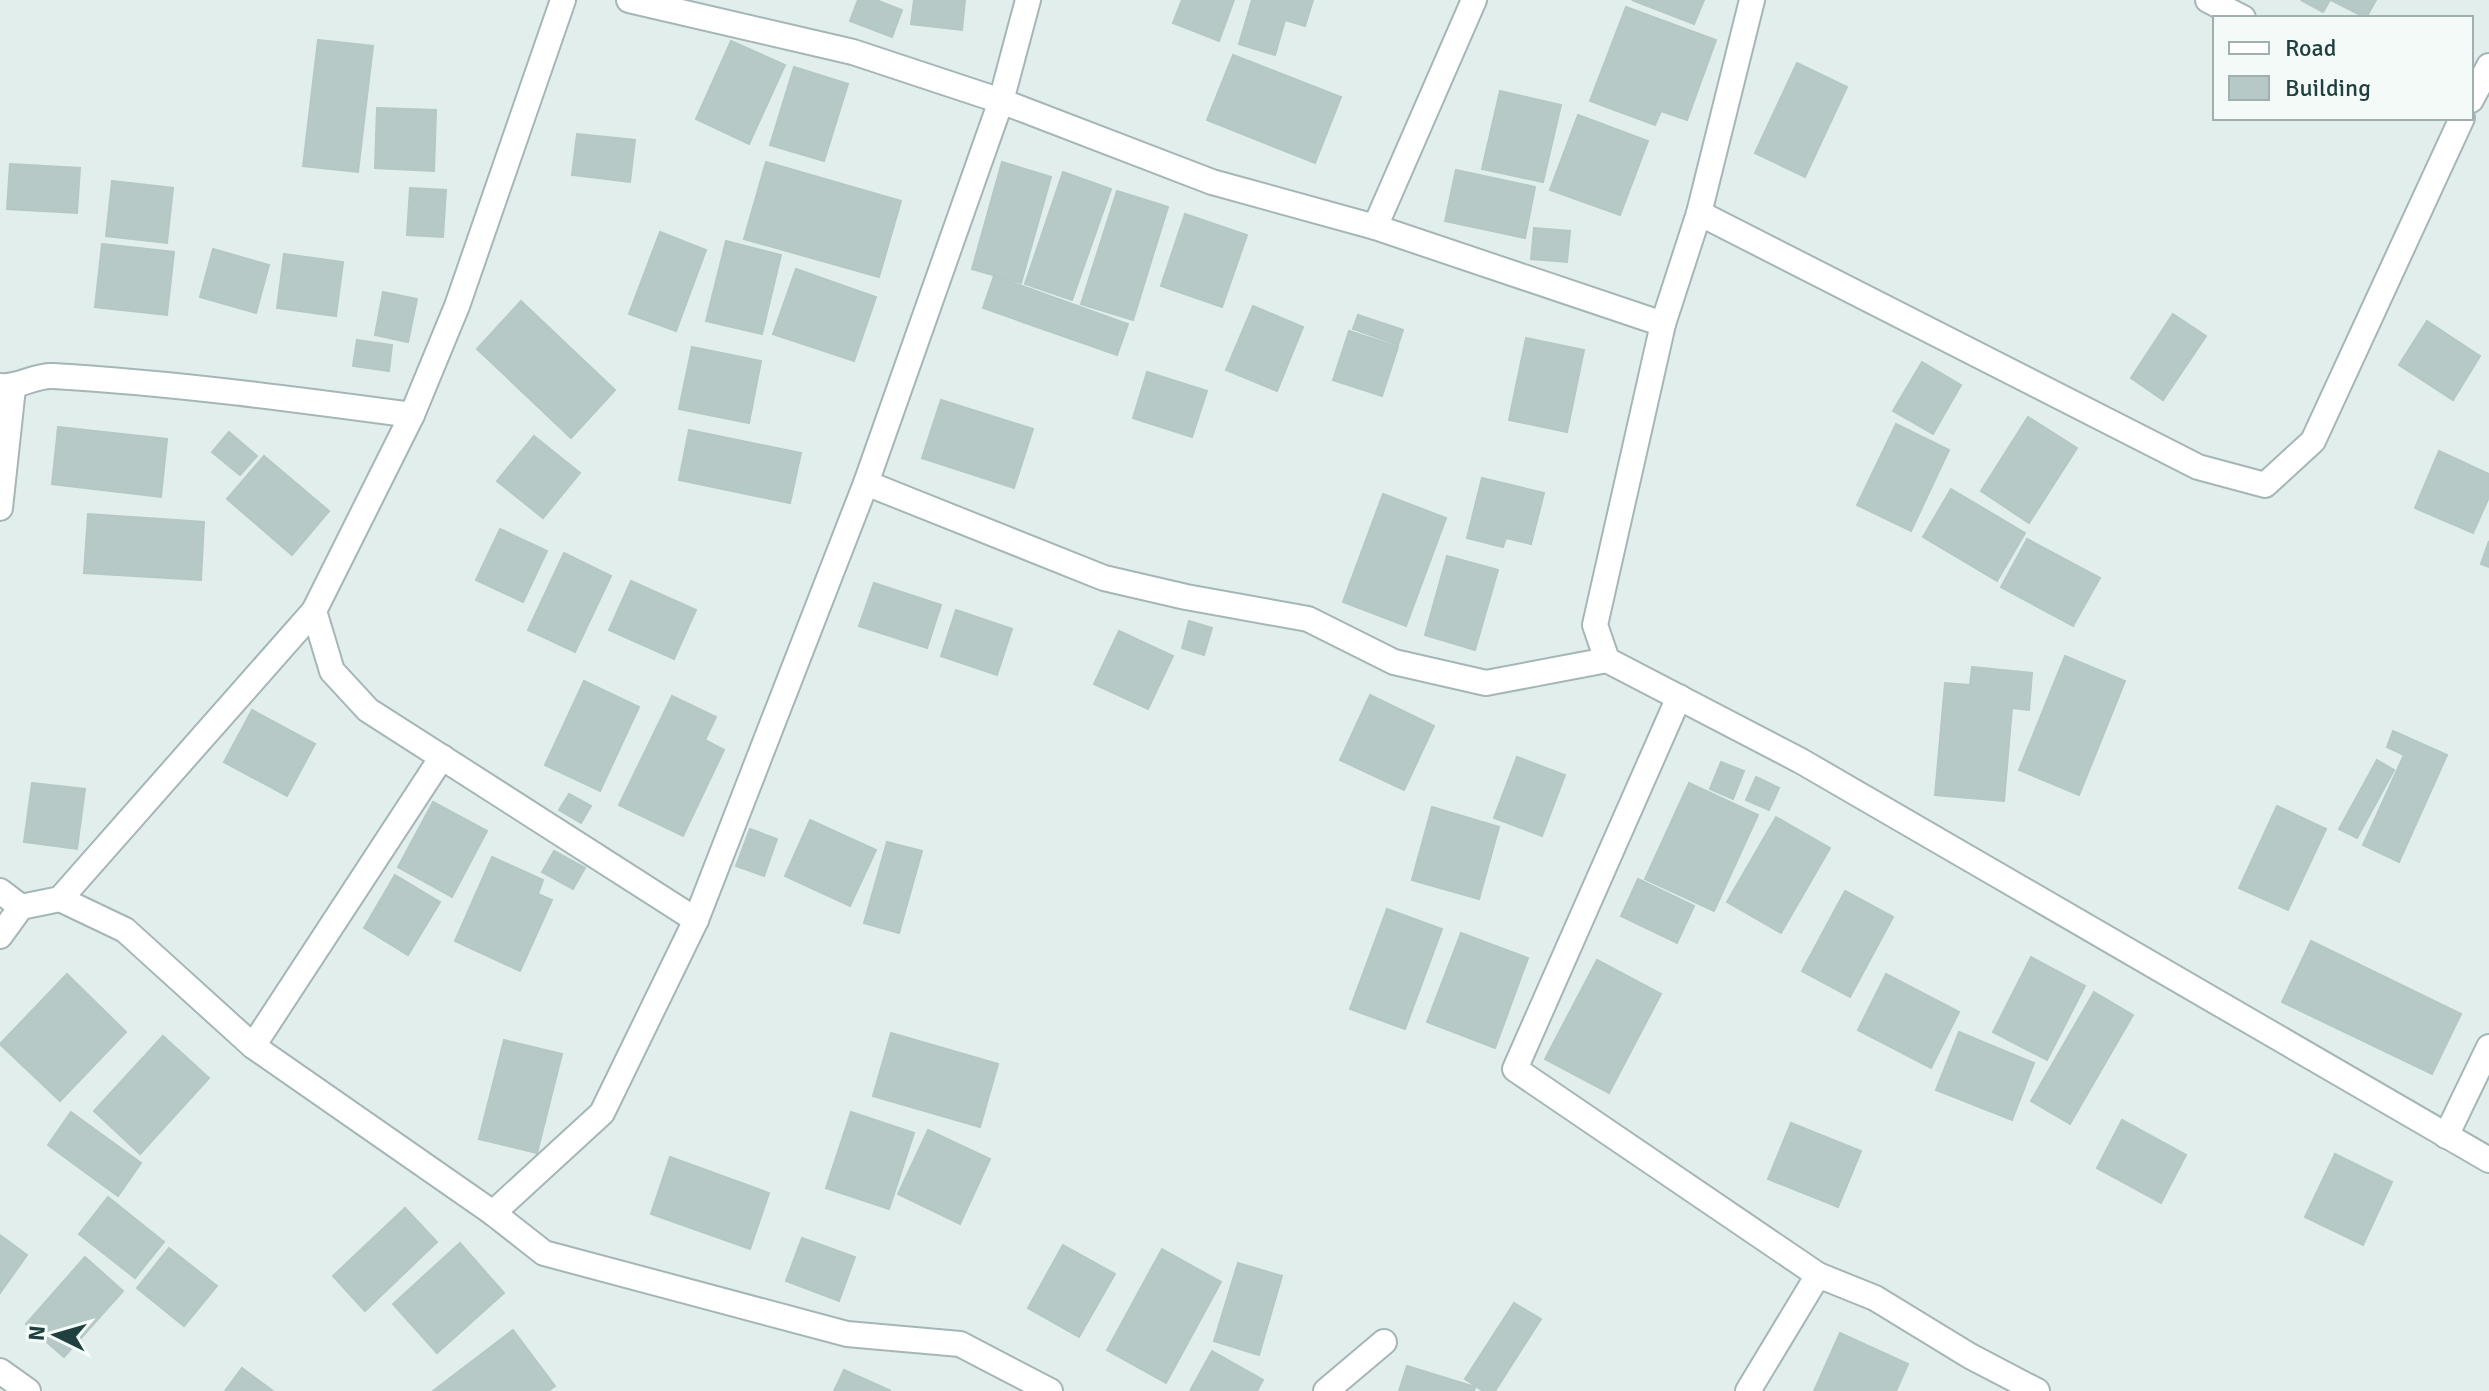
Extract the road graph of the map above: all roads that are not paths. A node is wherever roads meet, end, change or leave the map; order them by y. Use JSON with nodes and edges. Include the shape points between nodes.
{"nodes":[{"id":1,"x":563,"y":0,"type":"edge"},
{"id":2,"x":629,"y":0,"type":"edge"},
{"id":3,"x":1028,"y":0,"type":"edge"},
{"id":4,"x":1474,"y":0,"type":"edge"},
{"id":5,"x":1752,"y":0,"type":"edge"},
{"id":6,"x":2208,"y":0,"type":"edge"},
{"id":7,"x":2239,"y":16,"type":"edge"},
{"id":8,"x":2489,"y":66,"type":"edge"},
{"id":9,"x":2473,"y":96,"type":"edge"},
{"id":10,"x":1001,"y":101,"type":"junction"},
{"id":11,"x":2453,"y":121,"type":"edge"},
{"id":12,"x":1699,"y":213,"type":"junction"},
{"id":13,"x":1375,"y":227,"type":"junction"},
{"id":14,"x":1663,"y":324,"type":"junction"},
{"id":15,"x":7,"y":387,"type":"edge"},
{"id":16,"x":412,"y":415,"type":"junction"},
{"id":17,"x":866,"y":483,"type":"junction"},
{"id":18,"x":0,"y":508,"type":"edge"},
{"id":19,"x":314,"y":611,"type":"junction"},
{"id":20,"x":1607,"y":660,"type":"junction"},
{"id":21,"x":1679,"y":697,"type":"junction"},
{"id":22,"x":442,"y":757,"type":"junction"},
{"id":23,"x":0,"y":891,"type":"edge"},
{"id":24,"x":60,"y":899,"type":"junction"},
{"id":25,"x":21,"y":907,"type":"junction"},
{"id":26,"x":696,"y":920,"type":"junction"},
{"id":27,"x":0,"y":936,"type":"edge"},
{"id":28,"x":253,"y":1046,"type":"junction"},
{"id":29,"x":2489,"y":1047,"type":"edge"},
{"id":30,"x":2446,"y":1136,"type":"junction"},
{"id":31,"x":2489,"y":1160,"type":"edge"},
{"id":32,"x":493,"y":1213,"type":"junction"},
{"id":33,"x":1818,"y":1275,"type":"junction"},
{"id":34,"x":1384,"y":1342,"type":"dead end"},
{"id":35,"x":0,"y":1371,"type":"edge"},
{"id":36,"x":28,"y":1391,"type":"edge"},
{"id":37,"x":1050,"y":1391,"type":"edge"},
{"id":38,"x":1326,"y":1391,"type":"edge"},
{"id":39,"x":1748,"y":1391,"type":"edge"},
{"id":40,"x":2037,"y":1391,"type":"edge"}],
"edges":[{"from":1,"to":16,"type":"street","via":[[457,306]]},
{"from":2,"to":10,"type":"street","via":[[853,52]]},
{"from":3,"to":10,"type":"street"},
{"from":4,"to":13,"type":"street"},
{"from":5,"to":12,"type":"street"},
{"from":6,"to":7,"type":"street"},
{"from":8,"to":9,"type":"street"},
{"from":10,"to":13,"type":"street","via":[[1212,182]]},
{"from":10,"to":17,"type":"street"},
{"from":11,"to":12,"type":"street","via":[[2313,441],[2265,485],[2198,467]]},
{"from":12,"to":14,"type":"street"},
{"from":13,"to":14,"type":"street"},
{"from":14,"to":20,"type":"street","via":[[1595,625]]},
{"from":15,"to":16,"type":"street","via":[[48,376],[255,394]]},
{"from":15,"to":18,"type":"street"},
{"from":16,"to":19,"type":"street"},
{"from":17,"to":20,"type":"street","via":[[1104,578],[1308,619],[1394,662],[1486,683]]},
{"from":17,"to":26,"type":"street"},
{"from":19,"to":22,"type":"street","via":[[332,671],[368,710]]},
{"from":19,"to":24,"type":"street"},
{"from":20,"to":21,"type":"street"},
{"from":21,"to":30,"type":"street","via":[[1801,761]]},
{"from":21,"to":33,"type":"street","via":[[1515,1069]]},
{"from":22,"to":26,"type":"street"},
{"from":22,"to":28,"type":"street"},
{"from":23,"to":25,"type":"street"},
{"from":24,"to":25,"type":"street"},
{"from":24,"to":28,"type":"street","via":[[125,930]]},
{"from":25,"to":27,"type":"street"},
{"from":26,"to":32,"type":"street","via":[[602,1113]]},
{"from":28,"to":32,"type":"street"},
{"from":29,"to":30,"type":"street"},
{"from":30,"to":31,"type":"street"},
{"from":32,"to":37,"type":"street","via":[[544,1253],[847,1334],[960,1344]]},
{"from":33,"to":39,"type":"street"},
{"from":33,"to":40,"type":"street","via":[[1875,1298]]},
{"from":34,"to":38,"type":"street"},
{"from":35,"to":36,"type":"street"}]}
